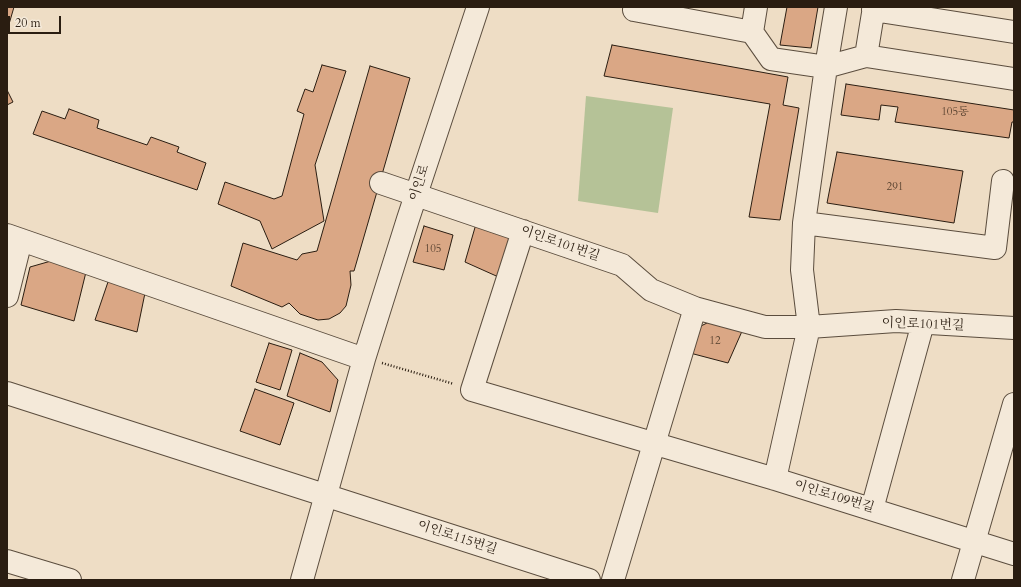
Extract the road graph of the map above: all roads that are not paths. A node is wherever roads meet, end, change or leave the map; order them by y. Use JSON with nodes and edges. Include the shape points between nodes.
{"nodes":[{"id":1,"x":478,"y":7,"type":"edge"},
{"id":2,"x":635,"y":7,"type":"edge"},
{"id":3,"x":756,"y":7,"type":"edge"},
{"id":4,"x":836,"y":7,"type":"edge"},
{"id":5,"x":873,"y":8,"type":"edge"},
{"id":6,"x":752,"y":32,"type":"junction"},
{"id":7,"x":1014,"y":32,"type":"edge"},
{"id":8,"x":870,"y":43,"type":"junction"},
{"id":9,"x":826,"y":67,"type":"junction"},
{"id":10,"x":1014,"y":79,"type":"edge"},
{"id":11,"x":1003,"y":181,"type":"dead end"},
{"id":12,"x":381,"y":183,"type":"dead end"},
{"id":13,"x":416,"y":195,"type":"junction"},
{"id":14,"x":804,"y":223,"type":"junction"},
{"id":15,"x":523,"y":231,"type":"junction"},
{"id":16,"x":14,"y":238,"type":"edge"},
{"id":17,"x":7,"y":296,"type":"edge"},
{"id":18,"x":695,"y":308,"type":"junction"},
{"id":19,"x":923,"y":323,"type":"junction"},
{"id":20,"x":809,"y":327,"type":"junction"},
{"id":21,"x":1014,"y":328,"type":"edge"},
{"id":22,"x":370,"y":360,"type":"junction"},
{"id":23,"x":7,"y":393,"type":"edge"},
{"id":24,"x":1014,"y":404,"type":"edge"},
{"id":25,"x":654,"y":444,"type":"junction"},
{"id":26,"x":775,"y":479,"type":"junction"},
{"id":27,"x":326,"y":496,"type":"junction"},
{"id":28,"x":872,"y":508,"type":"junction"},
{"id":29,"x":974,"y":541,"type":"junction"},
{"id":30,"x":1014,"y":554,"type":"edge"},
{"id":31,"x":7,"y":561,"type":"edge"},
{"id":32,"x":70,"y":580,"type":"edge"},
{"id":33,"x":302,"y":580,"type":"edge"},
{"id":34,"x":589,"y":580,"type":"edge"},
{"id":35,"x":613,"y":580,"type":"edge"},
{"id":36,"x":963,"y":580,"type":"edge"}],
"edges":[{"from":1,"to":13,"type":"street","name":"이인로"},
{"from":2,"to":6,"type":"street","via":[[634,10]]},
{"from":3,"to":6,"type":"street"},
{"from":4,"to":9,"type":"street"},
{"from":5,"to":7,"type":"street"},
{"from":5,"to":8,"type":"street"},
{"from":6,"to":9,"type":"street","via":[[771,59]]},
{"from":8,"to":9,"type":"street"},
{"from":8,"to":10,"type":"street"},
{"from":9,"to":14,"type":"street"},
{"from":11,"to":14,"type":"street","via":[[994,248]]},
{"from":12,"to":13,"type":"street","name":"이인로101번길"},
{"from":13,"to":15,"type":"street","name":"이인로101번길"},
{"from":13,"to":22,"type":"street","name":"이인로"},
{"from":14,"to":20,"type":"street","via":[[802,270]]},
{"from":15,"to":18,"type":"street","name":"이인로101번길","via":[[622,265],[651,290]]},
{"from":15,"to":25,"type":"street","name":"이인로109번길","via":[[472,390]]},
{"from":16,"to":17,"type":"street"},
{"from":16,"to":22,"type":"street"},
{"from":18,"to":20,"type":"street","name":"이인로101번길","via":[[765,327]]},
{"from":18,"to":25,"type":"street"},
{"from":19,"to":20,"type":"street","name":"이인로101번길"},
{"from":19,"to":21,"type":"street","name":"이인로101번길"},
{"from":19,"to":28,"type":"street"},
{"from":20,"to":26,"type":"street"},
{"from":22,"to":27,"type":"street","name":"이인로"},
{"from":23,"to":27,"type":"street","name":"이인로115번길"},
{"from":24,"to":29,"type":"street"},
{"from":25,"to":26,"type":"street","name":"이인로109번길"},
{"from":25,"to":35,"type":"street"},
{"from":26,"to":28,"type":"street","name":"이인로109번길"},
{"from":27,"to":33,"type":"street","name":"이인로"},
{"from":27,"to":34,"type":"street","name":"이인로115번길"},
{"from":28,"to":29,"type":"street","name":"이인로109번길"},
{"from":29,"to":30,"type":"street","name":"이인로109번길"},
{"from":29,"to":36,"type":"street"},
{"from":31,"to":32,"type":"street"}]}
